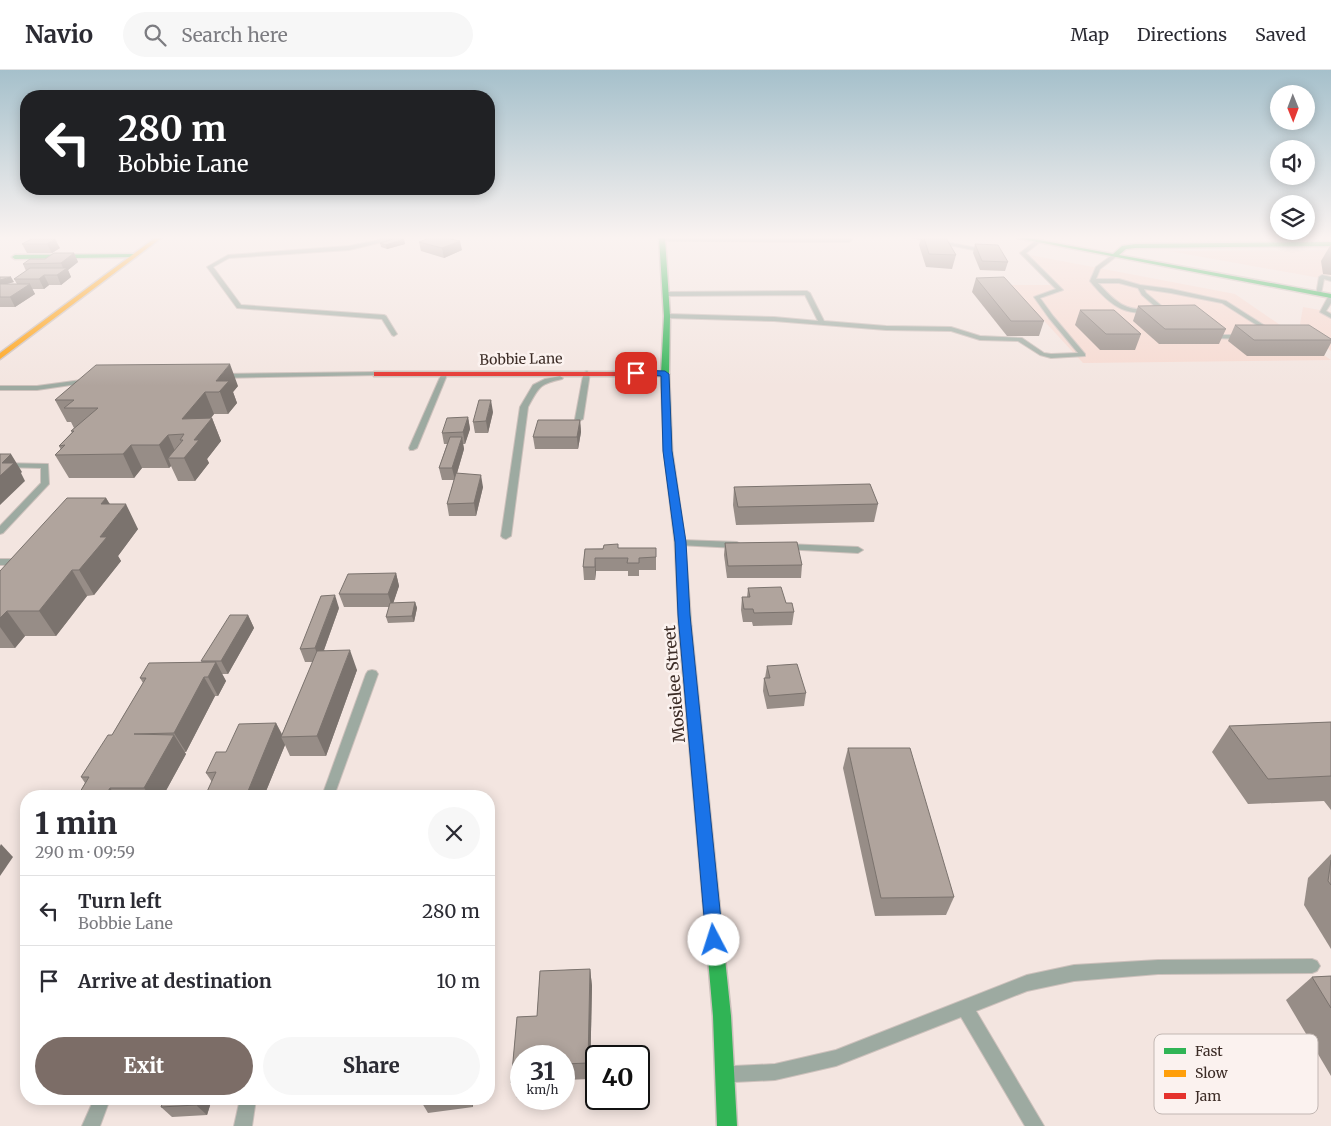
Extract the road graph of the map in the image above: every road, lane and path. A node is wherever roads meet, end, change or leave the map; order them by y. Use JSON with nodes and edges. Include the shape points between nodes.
{"nodes":[{"id":1,"x":92,"y":287,"type":"edge"},
{"id":2,"x":225,"y":287,"type":"edge"},
{"id":3,"x":666,"y":287,"type":"edge"},
{"id":4,"x":1057,"y":287,"type":"edge"},
{"id":5,"x":1099,"y":287,"type":"edge"},
{"id":6,"x":1140,"y":287,"type":"edge"},
{"id":7,"x":1142,"y":287,"type":"edge"},
{"id":8,"x":1282,"y":287,"type":"edge"},
{"id":9,"x":1320,"y":287,"type":"edge"},
{"id":10,"x":666,"y":294,"type":"junction"},
{"id":11,"x":1318,"y":294,"type":"junction"},
{"id":12,"x":1331,"y":297,"type":"edge"},
{"id":13,"x":667,"y":316,"type":"junction"},
{"id":14,"x":1331,"y":316,"type":"edge"},
{"id":15,"x":821,"y":321,"type":"junction"},
{"id":16,"x":394,"y":334,"type":"dead end"},
{"id":17,"x":1263,"y":336,"type":"edge"},
{"id":18,"x":1217,"y":337,"type":"edge"},
{"id":19,"x":1246,"y":337,"type":"edge"},
{"id":20,"x":0,"y":356,"type":"edge"},
{"id":21,"x":587,"y":373,"type":"junction"},
{"id":22,"x":377,"y":374,"type":"joint"},
{"id":23,"x":665,"y":374,"type":"junction"},
{"id":24,"x":444,"y":375,"type":"junction"},
{"id":25,"x":209,"y":376,"type":"edge"},
{"id":26,"x":99,"y":380,"type":"edge"},
{"id":27,"x":0,"y":388,"type":"edge"},
{"id":28,"x":579,"y":419,"type":"edge"},
{"id":29,"x":413,"y":448,"type":"dead end"},
{"id":30,"x":0,"y":466,"type":"edge"},
{"id":31,"x":0,"y":531,"type":"edge"},
{"id":32,"x":506,"y":536,"type":"dead end"},
{"id":33,"x":680,"y":542,"type":"junction"},
{"id":34,"x":750,"y":546,"type":"edge"},
{"id":35,"x":779,"y":547,"type":"edge"},
{"id":36,"x":858,"y":550,"type":"dead end"},
{"id":37,"x":0,"y":562,"type":"edge"},
{"id":38,"x":29,"y":562,"type":"edge"},
{"id":39,"x":372,"y":674,"type":"dead end"},
{"id":40,"x":330,"y":790,"type":"edge"},
{"id":41,"x":1312,"y":966,"type":"dead end"},
{"id":42,"x":965,"y":1008,"type":"junction"},
{"id":43,"x":726,"y":1075,"type":"junction"},
{"id":44,"x":100,"y":1105,"type":"edge"},
{"id":45,"x":247,"y":1105,"type":"edge"},
{"id":46,"x":91,"y":1126,"type":"edge"},
{"id":47,"x":243,"y":1126,"type":"edge"},
{"id":48,"x":727,"y":1126,"type":"edge"},
{"id":49,"x":1035,"y":1126,"type":"edge"}],
"edges":[{"from":1,"to":20,"type":"street"},
{"from":2,"to":16,"type":"lane","via":[[239,307],[384,317]]},
{"from":3,"to":10,"type":"street","name":"Mosielee Street"},
{"from":4,"to":15,"type":"lane","via":[[1060,290],[1037,297],[1083,355],[1051,356],[1020,340],[980,338],[951,329],[886,328]]},
{"from":5,"to":6,"type":"lane","via":[[1124,311],[1149,312],[1162,308]]},
{"from":7,"to":17,"type":"lane","via":[[1224,302],[1277,335]]},
{"from":8,"to":11,"type":"street"},
{"from":9,"to":11,"type":"lane"},
{"from":10,"to":13,"type":"street","name":"Mosielee Street"},
{"from":10,"to":15,"type":"lane","via":[[807,293]]},
{"from":11,"to":12,"type":"street"},
{"from":12,"to":14,"type":"lane","via":[[1323,312]]},
{"from":13,"to":15,"type":"lane"},
{"from":13,"to":23,"type":"street","name":"Mosielee Street"},
{"from":18,"to":19,"type":"lane"},
{"from":21,"to":23,"type":"street","name":"Bobbie Lane"},
{"from":21,"to":24,"type":"street","name":"Bobbie Lane"},
{"from":21,"to":28,"type":"lane"},
{"from":21,"to":32,"type":"lane","via":[[547,380],[529,396],[524,407]]},
{"from":22,"to":24,"type":"street","name":"Bobbie Lane"},
{"from":22,"to":25,"type":"lane"},
{"from":23,"to":33,"type":"street","name":"Mosielee Street","via":[[668,451]]},
{"from":24,"to":29,"type":"lane"},
{"from":26,"to":27,"type":"lane","via":[[37,388]]},
{"from":30,"to":31,"type":"lane","via":[[45,466],[45,484]]},
{"from":33,"to":34,"type":"lane"},
{"from":33,"to":43,"type":"street","name":"Mosielee Street"},
{"from":35,"to":36,"type":"lane"},
{"from":37,"to":38,"type":"lane"},
{"from":39,"to":40,"type":"lane"},
{"from":41,"to":42,"type":"lane","via":[[1158,967],[1074,973],[1027,983]]},
{"from":42,"to":43,"type":"lane","via":[[836,1058],[774,1072]]},
{"from":42,"to":49,"type":"lane"},
{"from":43,"to":48,"type":"street","name":"Mosielee Street"},
{"from":44,"to":46,"type":"lane"},
{"from":45,"to":47,"type":"lane"}]}
